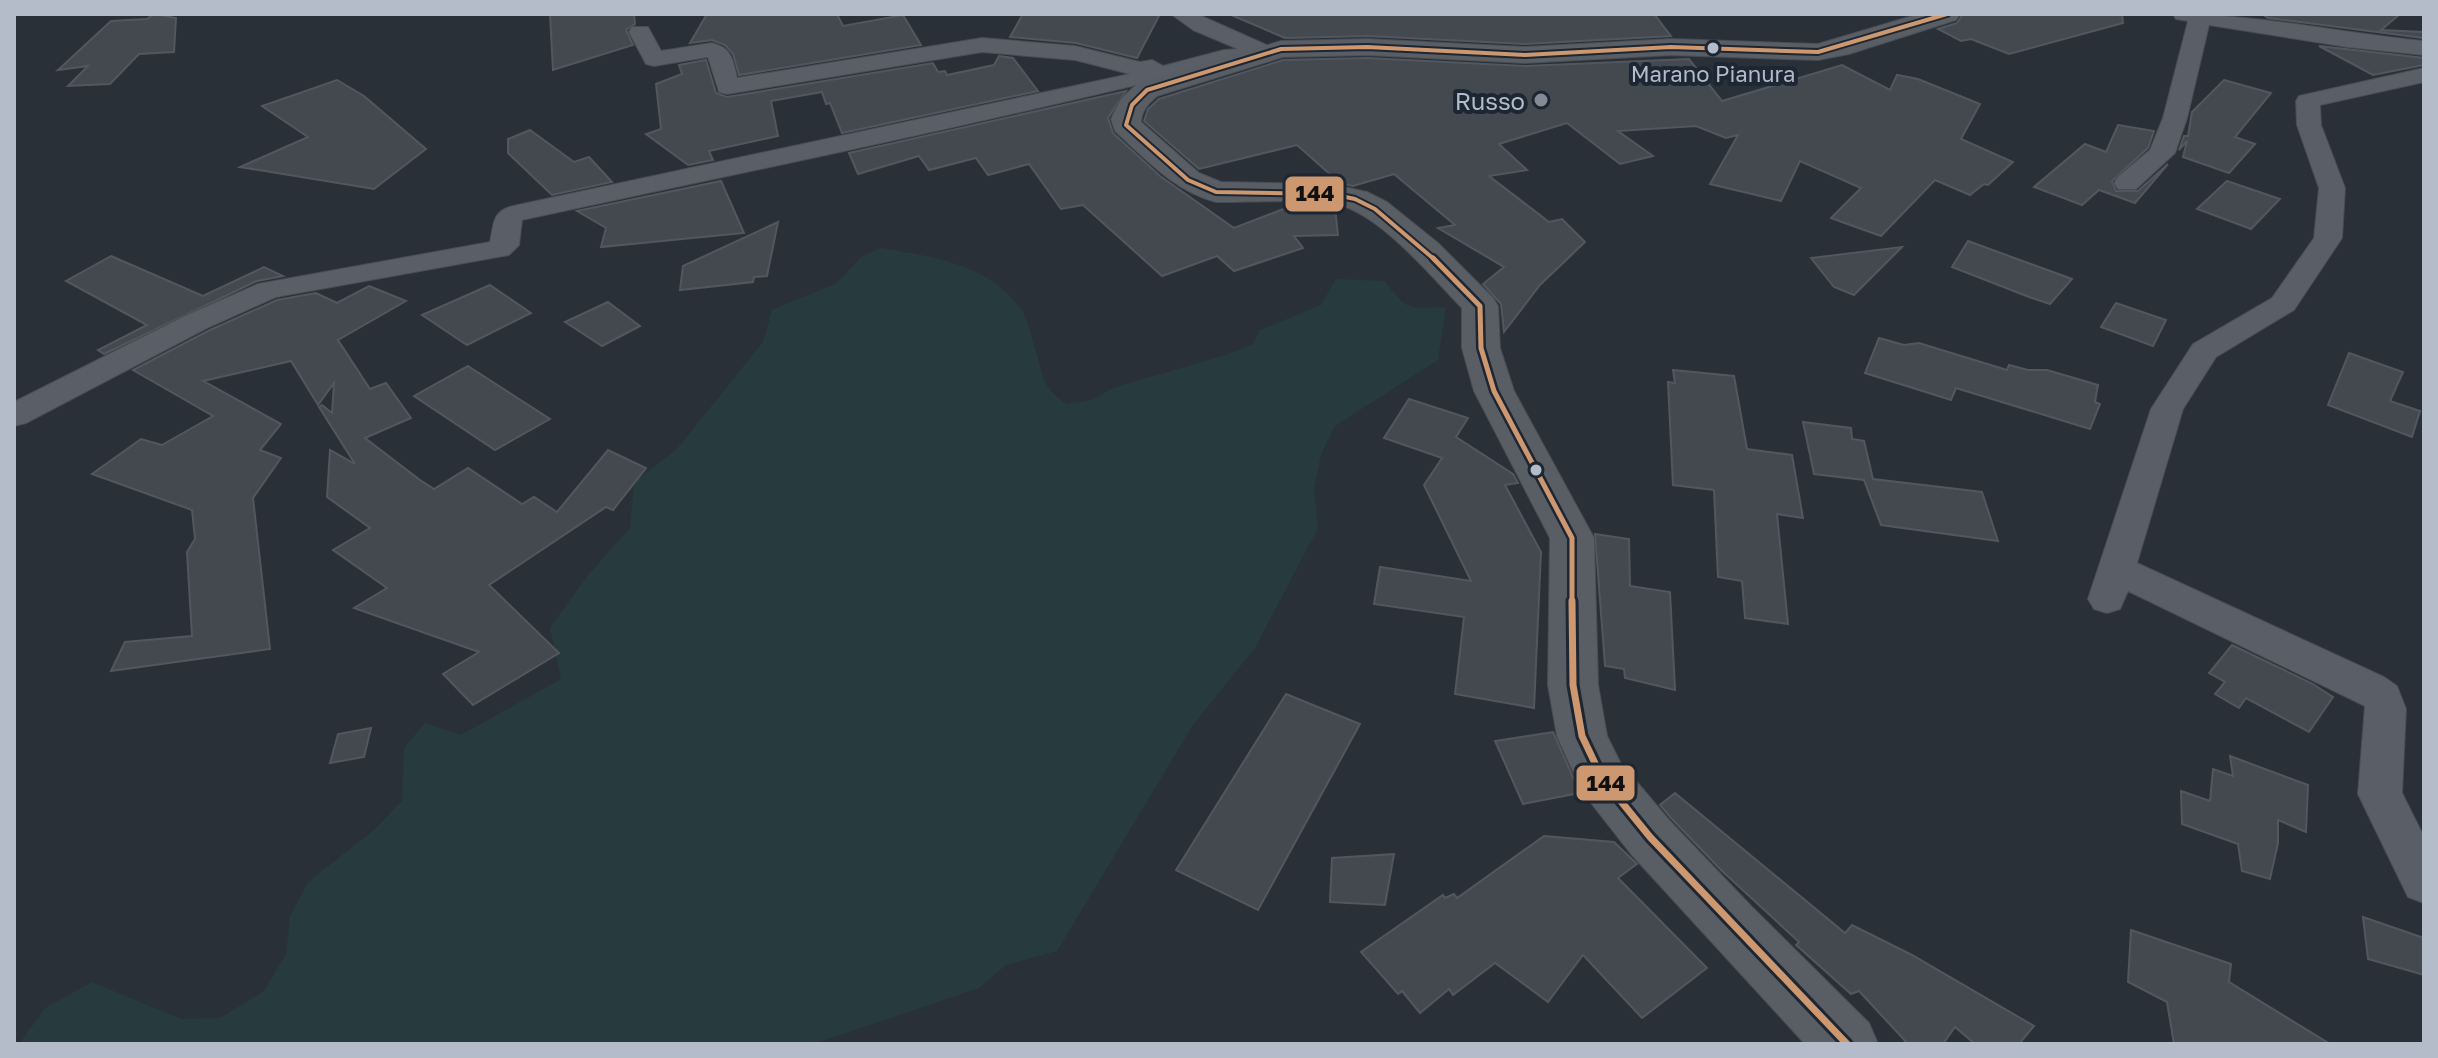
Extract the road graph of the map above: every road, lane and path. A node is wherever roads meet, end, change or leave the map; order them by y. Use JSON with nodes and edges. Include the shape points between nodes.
{"nodes":[{"id":1,"x":1182,"y":14,"type":"edge"},
{"id":2,"x":1947,"y":14,"type":"edge"},
{"id":3,"x":2192,"y":15,"type":"edge"},
{"id":4,"x":640,"y":32,"type":"dead end"},
{"id":5,"x":1248,"y":48,"type":"junction"},
{"id":6,"x":2424,"y":48,"type":"edge"},
{"id":7,"x":2424,"y":75,"type":"edge"},
{"id":8,"x":2127,"y":183,"type":"dead end"},
{"id":9,"x":14,"y":415,"type":"edge"},
{"id":10,"x":2424,"y":883,"type":"edge"},
{"id":11,"x":1847,"y":1044,"type":"edge"}],
"edges":[{"from":1,"to":5,"type":"street"},
{"from":2,"to":5,"type":"street","via":[[1818,52],[1671,47],[1525,55]]},
{"from":3,"to":6,"type":"street"},
{"from":3,"to":8,"type":"street","via":[[2175,118],[2162,153]]},
{"from":4,"to":5,"type":"street","via":[[654,59],[712,50],[720,55],[727,87],[982,45],[1075,53],[1140,69]]},
{"from":5,"to":9,"type":"street","via":[[1122,83],[513,214],[507,219],[505,245],[499,249],[268,290]]},
{"from":5,"to":11,"type":"street","via":[[1147,90],[1131,103],[1126,125],[1188,180],[1216,192],[1331,194],[1375,209],[1426,250],[1480,306],[1481,348],[1494,391],[1572,538],[1573,685],[1582,736],[1602,778],[1681,871]]},
{"from":7,"to":10,"type":"street","via":[[2308,101],[2309,125],[2332,188],[2328,238],[2283,304],[2204,351],[2167,409],[2112,584],[2184,603],[2383,697],[2380,794]]}]}
